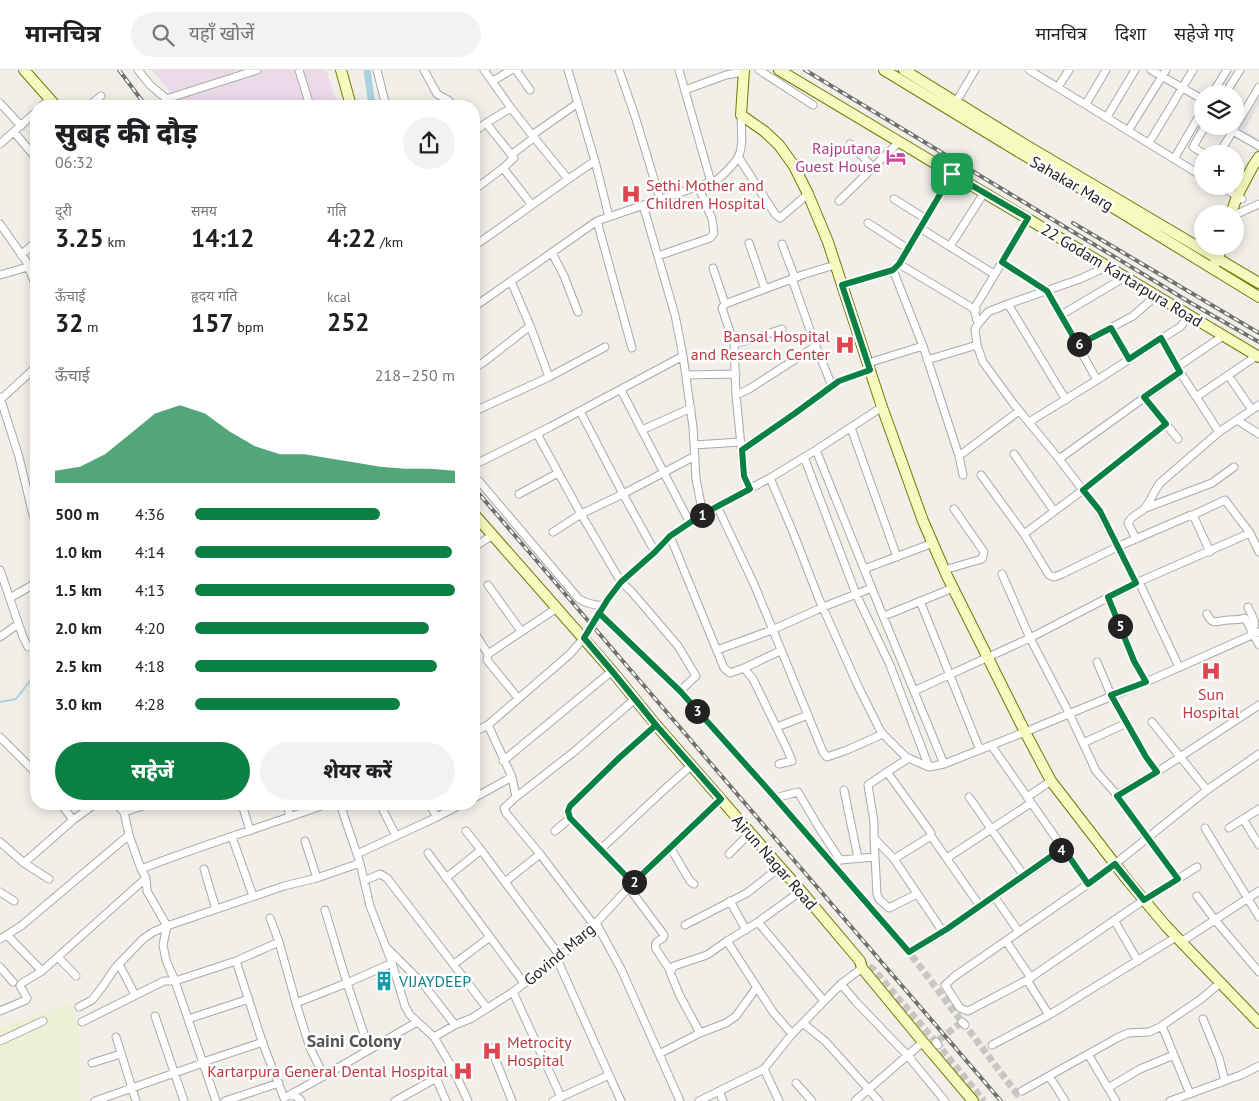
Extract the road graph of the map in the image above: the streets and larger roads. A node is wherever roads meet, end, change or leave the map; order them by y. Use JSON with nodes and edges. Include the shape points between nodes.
{"nodes":[{"id":1,"x":24,"y":70,"type":"edge"},
{"id":2,"x":138,"y":70,"type":"edge"},
{"id":3,"x":257,"y":70,"type":"edge"},
{"id":4,"x":299,"y":70,"type":"edge"},
{"id":5,"x":341,"y":70,"type":"edge"},
{"id":6,"x":377,"y":70,"type":"edge"},
{"id":7,"x":424,"y":70,"type":"edge"},
{"id":8,"x":484,"y":70,"type":"edge"},
{"id":9,"x":511,"y":70,"type":"edge"},
{"id":10,"x":516,"y":70,"type":"edge"},
{"id":11,"x":568,"y":70,"type":"edge"},
{"id":12,"x":619,"y":70,"type":"edge"},
{"id":13,"x":679,"y":70,"type":"edge"},
{"id":14,"x":759,"y":70,"type":"edge"},
{"id":15,"x":780,"y":70,"type":"edge"},
{"id":16,"x":884,"y":70,"type":"edge"},
{"id":17,"x":904,"y":70,"type":"edge"},
{"id":18,"x":975,"y":70,"type":"edge"},
{"id":19,"x":1069,"y":70,"type":"edge"},
{"id":20,"x":1106,"y":70,"type":"edge"},
{"id":21,"x":1135,"y":70,"type":"edge"},
{"id":22,"x":1151,"y":70,"type":"edge"},
{"id":23,"x":1193,"y":70,"type":"edge"},
{"id":24,"x":1227,"y":70,"type":"edge"},
{"id":25,"x":1240,"y":70,"type":"edge"},
{"id":26,"x":743,"y":71,"type":"edge"},
{"id":27,"x":1032,"y":71,"type":"edge"},
{"id":28,"x":1164,"y":73,"type":"edge"},
{"id":29,"x":493,"y":81,"type":"junction"},
{"id":30,"x":1218,"y":85,"type":"edge"},
{"id":31,"x":1231,"y":85,"type":"edge"},
{"id":32,"x":1058,"y":87,"type":"junction"},
{"id":33,"x":1259,"y":87,"type":"edge"},
{"id":34,"x":1182,"y":88,"type":"junction"},
{"id":35,"x":530,"y":90,"type":"dead end"},
{"id":36,"x":685,"y":90,"type":"junction"},
{"id":37,"x":1194,"y":95,"type":"edge"},
{"id":38,"x":101,"y":96,"type":"dead end"},
{"id":39,"x":166,"y":99,"type":"joint"},
{"id":40,"x":46,"y":100,"type":"edge"},
{"id":41,"x":96,"y":100,"type":"edge"},
{"id":42,"x":308,"y":100,"type":"edge"},
{"id":43,"x":349,"y":100,"type":"edge"},
{"id":44,"x":384,"y":100,"type":"edge"},
{"id":45,"x":448,"y":100,"type":"edge"},
{"id":46,"x":956,"y":102,"type":"junction"},
{"id":47,"x":0,"y":103,"type":"edge"},
{"id":48,"x":578,"y":103,"type":"junction"},
{"id":49,"x":1086,"y":104,"type":"junction"},
{"id":50,"x":813,"y":105,"type":"dead end"},
{"id":51,"x":512,"y":108,"type":"junction"},
{"id":52,"x":1244,"y":111,"type":"edge"},
{"id":53,"x":741,"y":116,"type":"junction"},
{"id":54,"x":1107,"y":117,"type":"junction"},
{"id":55,"x":30,"y":118,"type":"edge"},
{"id":56,"x":486,"y":123,"type":"junction"},
{"id":57,"x":1194,"y":125,"type":"edge"},
{"id":58,"x":21,"y":126,"type":"junction"},
{"id":59,"x":480,"y":128,"type":"edge"},
{"id":60,"x":1128,"y":131,"type":"junction"},
{"id":61,"x":14,"y":132,"type":"junction"},
{"id":62,"x":1239,"y":135,"type":"edge"},
{"id":63,"x":534,"y":136,"type":"junction"},
{"id":64,"x":899,"y":142,"type":"junction"},
{"id":65,"x":1149,"y":143,"type":"junction"},
{"id":66,"x":0,"y":144,"type":"edge"},
{"id":67,"x":850,"y":144,"type":"dead end"},
{"id":68,"x":1259,"y":146,"type":"edge"},
{"id":69,"x":30,"y":151,"type":"edge"},
{"id":70,"x":512,"y":155,"type":"junction"},
{"id":71,"x":1259,"y":157,"type":"edge"},
{"id":72,"x":739,"y":158,"type":"junction"},
{"id":73,"x":1174,"y":159,"type":"junction"},
{"id":74,"x":595,"y":161,"type":"junction"},
{"id":75,"x":872,"y":166,"type":"junction"},
{"id":76,"x":1259,"y":166,"type":"edge"},
{"id":77,"x":503,"y":168,"type":"junction"},
{"id":78,"x":1194,"y":171,"type":"edge"},
{"id":79,"x":952,"y":174,"type":"junction"},
{"id":80,"x":568,"y":179,"type":"junction"},
{"id":81,"x":711,"y":182,"type":"junction"},
{"id":82,"x":480,"y":185,"type":"edge"},
{"id":83,"x":698,"y":186,"type":"junction"},
{"id":84,"x":984,"y":192,"type":"junction"},
{"id":85,"x":808,"y":194,"type":"junction"},
{"id":86,"x":1234,"y":195,"type":"edge"},
{"id":87,"x":1239,"y":198,"type":"junction"},
{"id":88,"x":894,"y":199,"type":"dead end"},
{"id":89,"x":660,"y":200,"type":"junction"},
{"id":90,"x":839,"y":201,"type":"dead end"},
{"id":91,"x":1259,"y":204,"type":"edge"},
{"id":92,"x":532,"y":205,"type":"junction"},
{"id":93,"x":1237,"y":205,"type":"edge"},
{"id":94,"x":643,"y":206,"type":"junction"},
{"id":95,"x":1244,"y":211,"type":"edge"},
{"id":96,"x":609,"y":217,"type":"junction"},
{"id":97,"x":1028,"y":218,"type":"junction"},
{"id":98,"x":926,"y":219,"type":"junction"},
{"id":99,"x":597,"y":221,"type":"junction"},
{"id":100,"x":868,"y":223,"type":"dead end"},
{"id":101,"x":0,"y":224,"type":"edge"},
{"id":102,"x":920,"y":228,"type":"junction"},
{"id":103,"x":480,"y":242,"type":"edge"},
{"id":104,"x":749,"y":243,"type":"dead end"},
{"id":105,"x":782,"y":244,"type":"dead end"},
{"id":106,"x":950,"y":246,"type":"junction"},
{"id":107,"x":30,"y":247,"type":"edge"},
{"id":108,"x":908,"y":249,"type":"junction"},
{"id":109,"x":552,"y":253,"type":"junction"},
{"id":110,"x":21,"y":255,"type":"junction"},
{"id":111,"x":658,"y":256,"type":"junction"},
{"id":112,"x":1212,"y":258,"type":"edge"},
{"id":113,"x":1002,"y":262,"type":"junction"},
{"id":114,"x":835,"y":265,"type":"junction"},
{"id":115,"x":1108,"y":266,"type":"junction"},
{"id":116,"x":28,"y":267,"type":"junction"},
{"id":117,"x":896,"y":267,"type":"junction"},
{"id":118,"x":713,"y":268,"type":"dead end"},
{"id":119,"x":30,"y":272,"type":"edge"},
{"id":120,"x":994,"y":274,"type":"junction"},
{"id":121,"x":0,"y":275,"type":"edge"},
{"id":122,"x":1125,"y":277,"type":"junction"},
{"id":123,"x":794,"y":279,"type":"junction"},
{"id":124,"x":511,"y":281,"type":"junction"},
{"id":125,"x":1259,"y":283,"type":"edge"},
{"id":126,"x":842,"y":285,"type":"junction"},
{"id":127,"x":765,"y":289,"type":"junction"},
{"id":128,"x":1047,"y":291,"type":"junction"},
{"id":129,"x":1157,"y":295,"type":"junction"},
{"id":130,"x":1259,"y":297,"type":"edge"},
{"id":131,"x":480,"y":304,"type":"edge"},
{"id":132,"x":725,"y":304,"type":"junction"},
{"id":133,"x":1008,"y":304,"type":"junction"},
{"id":134,"x":974,"y":309,"type":"junction"},
{"id":135,"x":578,"y":312,"type":"dead end"},
{"id":136,"x":984,"y":315,"type":"junction"},
{"id":137,"x":1061,"y":315,"type":"junction"},
{"id":138,"x":1190,"y":315,"type":"junction"},
{"id":139,"x":978,"y":324,"type":"junction"},
{"id":140,"x":530,"y":326,"type":"junction"},
{"id":141,"x":1111,"y":328,"type":"junction"},
{"id":142,"x":782,"y":329,"type":"dead end"},
{"id":143,"x":1223,"y":335,"type":"junction"},
{"id":144,"x":1161,"y":338,"type":"junction"},
{"id":145,"x":734,"y":344,"type":"junction"},
{"id":146,"x":977,"y":345,"type":"junction"},
{"id":147,"x":1078,"y":345,"type":"junction"},
{"id":148,"x":816,"y":346,"type":"junction"},
{"id":149,"x":923,"y":346,"type":"junction"},
{"id":150,"x":604,"y":347,"type":"dead end"},
{"id":151,"x":632,"y":348,"type":"dead end"},
{"id":152,"x":683,"y":356,"type":"junction"},
{"id":153,"x":1258,"y":356,"type":"edge"},
{"id":154,"x":1129,"y":359,"type":"junction"},
{"id":155,"x":927,"y":360,"type":"junction"},
{"id":156,"x":480,"y":364,"type":"edge"},
{"id":157,"x":869,"y":366,"type":"junction"},
{"id":158,"x":1179,"y":369,"type":"junction"},
{"id":159,"x":30,"y":373,"type":"edge"},
{"id":160,"x":736,"y":374,"type":"junction"},
{"id":161,"x":1228,"y":375,"type":"junction"},
{"id":162,"x":686,"y":376,"type":"junction"},
{"id":163,"x":549,"y":377,"type":"junction"},
{"id":164,"x":1098,"y":380,"type":"junction"},
{"id":165,"x":832,"y":386,"type":"junction"},
{"id":166,"x":621,"y":390,"type":"junction"},
{"id":167,"x":736,"y":395,"type":"junction"},
{"id":168,"x":1144,"y":397,"type":"junction"},
{"id":169,"x":1196,"y":397,"type":"junction"},
{"id":170,"x":0,"y":399,"type":"edge"},
{"id":171,"x":1066,"y":400,"type":"junction"},
{"id":172,"x":1259,"y":405,"type":"edge"},
{"id":173,"x":480,"y":407,"type":"edge"},
{"id":174,"x":882,"y":407,"type":"junction"},
{"id":175,"x":691,"y":408,"type":"junction"},
{"id":176,"x":1252,"y":410,"type":"junction"},
{"id":177,"x":580,"y":411,"type":"junction"},
{"id":178,"x":1019,"y":411,"type":"junction"},
{"id":179,"x":1237,"y":420,"type":"junction"},
{"id":180,"x":1029,"y":422,"type":"junction"},
{"id":181,"x":1166,"y":424,"type":"junction"},
{"id":182,"x":850,"y":428,"type":"junction"},
{"id":183,"x":642,"y":430,"type":"junction"},
{"id":184,"x":1219,"y":432,"type":"junction"},
{"id":185,"x":537,"y":434,"type":"junction"},
{"id":186,"x":1259,"y":434,"type":"edge"},
{"id":187,"x":1178,"y":439,"type":"dead end"},
{"id":188,"x":741,"y":442,"type":"junction"},
{"id":189,"x":694,"y":445,"type":"junction"},
{"id":190,"x":742,"y":450,"type":"junction"},
{"id":191,"x":816,"y":450,"type":"junction"},
{"id":192,"x":1014,"y":454,"type":"dead end"},
{"id":193,"x":695,"y":456,"type":"junction"},
{"id":194,"x":958,"y":456,"type":"junction"},
{"id":195,"x":804,"y":457,"type":"junction"},
{"id":196,"x":1059,"y":459,"type":"junction"},
{"id":197,"x":480,"y":462,"type":"edge"},
{"id":198,"x":1234,"y":467,"type":"dead end"},
{"id":199,"x":664,"y":472,"type":"junction"},
{"id":200,"x":558,"y":473,"type":"junction"},
{"id":201,"x":963,"y":475,"type":"dead end"},
{"id":202,"x":981,"y":475,"type":"dead end"},
{"id":203,"x":770,"y":478,"type":"junction"},
{"id":204,"x":480,"y":482,"type":"edge"},
{"id":205,"x":750,"y":489,"type":"junction"},
{"id":206,"x":1083,"y":490,"type":"junction"},
{"id":207,"x":519,"y":494,"type":"dead end"},
{"id":208,"x":623,"y":494,"type":"junction"},
{"id":209,"x":30,"y":502,"type":"edge"},
{"id":210,"x":717,"y":506,"type":"junction"},
{"id":211,"x":954,"y":509,"type":"dead end"},
{"id":212,"x":1143,"y":510,"type":"junction"},
{"id":213,"x":1054,"y":511,"type":"junction"},
{"id":214,"x":581,"y":514,"type":"junction"},
{"id":215,"x":703,"y":514,"type":"junction"},
{"id":216,"x":1193,"y":515,"type":"junction"},
{"id":217,"x":480,"y":521,"type":"edge"},
{"id":218,"x":690,"y":523,"type":"junction"},
{"id":219,"x":553,"y":532,"type":"dead end"},
{"id":220,"x":1250,"y":533,"type":"junction"},
{"id":221,"x":1024,"y":534,"type":"junction"},
{"id":222,"x":493,"y":535,"type":"junction"},
{"id":223,"x":670,"y":536,"type":"junction"},
{"id":224,"x":1136,"y":539,"type":"junction"},
{"id":225,"x":480,"y":543,"type":"edge"},
{"id":226,"x":933,"y":543,"type":"junction"},
{"id":227,"x":1117,"y":547,"type":"junction"},
{"id":228,"x":655,"y":552,"type":"junction"},
{"id":229,"x":1210,"y":552,"type":"junction"},
{"id":230,"x":1259,"y":552,"type":"edge"},
{"id":231,"x":897,"y":557,"type":"junction"},
{"id":232,"x":0,"y":570,"type":"edge"},
{"id":233,"x":864,"y":570,"type":"junction"},
{"id":234,"x":944,"y":570,"type":"junction"},
{"id":235,"x":1002,"y":574,"type":"dead end"},
{"id":236,"x":621,"y":582,"type":"junction"},
{"id":237,"x":1137,"y":583,"type":"junction"},
{"id":238,"x":488,"y":585,"type":"dead end"},
{"id":239,"x":30,"y":586,"type":"edge"},
{"id":240,"x":872,"y":588,"type":"junction"},
{"id":241,"x":953,"y":588,"type":"junction"},
{"id":242,"x":856,"y":594,"type":"junction"},
{"id":243,"x":1108,"y":597,"type":"junction"},
{"id":244,"x":10,"y":598,"type":"junction"},
{"id":245,"x":920,"y":601,"type":"junction"},
{"id":246,"x":604,"y":606,"type":"junction"},
{"id":247,"x":823,"y":607,"type":"junction"},
{"id":248,"x":1248,"y":607,"type":"dead end"},
{"id":249,"x":557,"y":608,"type":"junction"},
{"id":250,"x":599,"y":613,"type":"junction"},
{"id":251,"x":1207,"y":614,"type":"dead end"},
{"id":252,"x":883,"y":616,"type":"junction"},
{"id":253,"x":14,"y":628,"type":"dead end"},
{"id":254,"x":772,"y":630,"type":"junction"},
{"id":255,"x":521,"y":631,"type":"junction"},
{"id":256,"x":1254,"y":632,"type":"edge"},
{"id":257,"x":0,"y":638,"type":"edge"},
{"id":258,"x":584,"y":638,"type":"junction"},
{"id":259,"x":1030,"y":638,"type":"junction"},
{"id":260,"x":480,"y":641,"type":"edge"},
{"id":261,"x":1259,"y":645,"type":"edge"},
{"id":262,"x":28,"y":647,"type":"dead end"},
{"id":263,"x":717,"y":650,"type":"junction"},
{"id":264,"x":780,"y":651,"type":"junction"},
{"id":265,"x":488,"y":654,"type":"junction"},
{"id":266,"x":987,"y":657,"type":"junction"},
{"id":267,"x":1097,"y":662,"type":"dead end"},
{"id":268,"x":1179,"y":667,"type":"junction"},
{"id":269,"x":744,"y":668,"type":"junction"},
{"id":270,"x":612,"y":671,"type":"junction"},
{"id":271,"x":950,"y":674,"type":"junction"},
{"id":272,"x":1146,"y":682,"type":"junction"},
{"id":273,"x":680,"y":691,"type":"junction"},
{"id":274,"x":914,"y":691,"type":"junction"},
{"id":275,"x":1111,"y":695,"type":"junction"},
{"id":276,"x":518,"y":698,"type":"junction"},
{"id":277,"x":635,"y":699,"type":"junction"},
{"id":278,"x":1259,"y":705,"type":"edge"},
{"id":279,"x":1069,"y":713,"type":"junction"},
{"id":280,"x":808,"y":716,"type":"junction"},
{"id":281,"x":1152,"y":722,"type":"dead end"},
{"id":282,"x":1127,"y":723,"type":"junction"},
{"id":283,"x":488,"y":724,"type":"junction"},
{"id":284,"x":656,"y":725,"type":"junction"},
{"id":285,"x":777,"y":727,"type":"junction"},
{"id":286,"x":480,"y":729,"type":"edge"},
{"id":287,"x":1025,"y":732,"type":"junction"},
{"id":288,"x":883,"y":734,"type":"junction"},
{"id":289,"x":0,"y":737,"type":"edge"},
{"id":290,"x":1082,"y":743,"type":"junction"},
{"id":291,"x":991,"y":745,"type":"junction"},
{"id":292,"x":980,"y":750,"type":"junction"},
{"id":293,"x":1259,"y":754,"type":"edge"},
{"id":294,"x":1179,"y":757,"type":"junction"},
{"id":295,"x":909,"y":758,"type":"junction"},
{"id":296,"x":504,"y":761,"type":"junction"},
{"id":297,"x":779,"y":764,"type":"dead end"},
{"id":298,"x":944,"y":764,"type":"junction"},
{"id":299,"x":692,"y":765,"type":"junction"},
{"id":300,"x":30,"y":767,"type":"edge"},
{"id":301,"x":929,"y":767,"type":"junction"},
{"id":302,"x":887,"y":772,"type":"junction"},
{"id":303,"x":1157,"y":772,"type":"junction"},
{"id":304,"x":512,"y":777,"type":"junction"},
{"id":305,"x":1051,"y":781,"type":"junction"},
{"id":306,"x":844,"y":790,"type":"dead end"},
{"id":307,"x":1207,"y":790,"type":"junction"},
{"id":308,"x":480,"y":795,"type":"edge"},
{"id":309,"x":516,"y":796,"type":"junction"},
{"id":310,"x":1117,"y":796,"type":"junction"},
{"id":311,"x":969,"y":797,"type":"dead end"},
{"id":312,"x":775,"y":798,"type":"junction"},
{"id":313,"x":721,"y":799,"type":"junction"},
{"id":314,"x":1029,"y":800,"type":"junction"},
{"id":315,"x":1259,"y":808,"type":"edge"},
{"id":316,"x":66,"y":810,"type":"edge"},
{"id":317,"x":87,"y":810,"type":"edge"},
{"id":318,"x":130,"y":810,"type":"edge"},
{"id":319,"x":244,"y":810,"type":"edge"},
{"id":320,"x":288,"y":810,"type":"edge"},
{"id":321,"x":310,"y":810,"type":"edge"},
{"id":322,"x":342,"y":810,"type":"edge"},
{"id":323,"x":383,"y":810,"type":"edge"},
{"id":324,"x":433,"y":810,"type":"edge"},
{"id":325,"x":450,"y":810,"type":"edge"},
{"id":326,"x":124,"y":812,"type":"joint"},
{"id":327,"x":290,"y":817,"type":"junction"},
{"id":328,"x":437,"y":817,"type":"junction"},
{"id":329,"x":570,"y":818,"type":"junction"},
{"id":330,"x":1243,"y":819,"type":"junction"},
{"id":331,"x":74,"y":820,"type":"junction"},
{"id":332,"x":1205,"y":828,"type":"dead end"},
{"id":333,"x":1229,"y":828,"type":"dead end"},
{"id":334,"x":991,"y":830,"type":"junction"},
{"id":335,"x":250,"y":831,"type":"junction"},
{"id":336,"x":466,"y":831,"type":"dead end"},
{"id":337,"x":555,"y":831,"type":"dead end"},
{"id":338,"x":750,"y":833,"type":"junction"},
{"id":339,"x":129,"y":835,"type":"junction"},
{"id":340,"x":396,"y":836,"type":"junction"},
{"id":341,"x":931,"y":836,"type":"junction"},
{"id":342,"x":232,"y":837,"type":"junction"},
{"id":343,"x":874,"y":838,"type":"junction"},
{"id":344,"x":1147,"y":838,"type":"junction"},
{"id":345,"x":305,"y":841,"type":"dead end"},
{"id":346,"x":0,"y":842,"type":"edge"},
{"id":347,"x":1259,"y":845,"type":"edge"},
{"id":348,"x":670,"y":847,"type":"junction"},
{"id":349,"x":1063,"y":848,"type":"junction"},
{"id":350,"x":601,"y":849,"type":"junction"},
{"id":351,"x":481,"y":850,"type":"junction"},
{"id":352,"x":428,"y":853,"type":"dead end"},
{"id":353,"x":357,"y":854,"type":"junction"},
{"id":354,"x":540,"y":854,"type":"junction"},
{"id":355,"x":729,"y":854,"type":"dead end"},
{"id":356,"x":875,"y":857,"type":"junction"},
{"id":357,"x":858,"y":858,"type":"junction"},
{"id":358,"x":947,"y":858,"type":"junction"},
{"id":359,"x":894,"y":859,"type":"junction"},
{"id":360,"x":24,"y":863,"type":"junction"},
{"id":361,"x":837,"y":863,"type":"junction"},
{"id":362,"x":360,"y":864,"type":"junction"},
{"id":363,"x":1115,"y":864,"type":"junction"},
{"id":364,"x":780,"y":867,"type":"junction"},
{"id":365,"x":1197,"y":868,"type":"dead end"},
{"id":366,"x":141,"y":869,"type":"junction"},
{"id":367,"x":204,"y":870,"type":"dead end"},
{"id":368,"x":1024,"y":876,"type":"junction"},
{"id":369,"x":146,"y":878,"type":"junction"},
{"id":370,"x":317,"y":878,"type":"junction"},
{"id":371,"x":446,"y":878,"type":"junction"},
{"id":372,"x":49,"y":879,"type":"dead end"},
{"id":373,"x":1178,"y":879,"type":"junction"},
{"id":374,"x":364,"y":881,"type":"junction"},
{"id":375,"x":505,"y":882,"type":"junction"},
{"id":376,"x":694,"y":884,"type":"dead end"},
{"id":377,"x":1088,"y":884,"type":"junction"},
{"id":378,"x":631,"y":885,"type":"junction"},
{"id":379,"x":801,"y":891,"type":"junction"},
{"id":380,"x":1259,"y":891,"type":"edge"},
{"id":381,"x":0,"y":892,"type":"edge"},
{"id":382,"x":917,"y":894,"type":"junction"},
{"id":383,"x":253,"y":896,"type":"junction"},
{"id":384,"x":994,"y":896,"type":"junction"},
{"id":385,"x":1198,"y":896,"type":"dead end"},
{"id":386,"x":1247,"y":899,"type":"junction"},
{"id":387,"x":1144,"y":900,"type":"junction"},
{"id":388,"x":14,"y":901,"type":"dead end"},
{"id":389,"x":730,"y":901,"type":"junction"},
{"id":390,"x":980,"y":906,"type":"junction"},
{"id":391,"x":216,"y":909,"type":"junction"},
{"id":392,"x":325,"y":910,"type":"dead end"},
{"id":393,"x":1259,"y":917,"type":"edge"},
{"id":394,"x":270,"y":918,"type":"dead end"},
{"id":395,"x":1114,"y":920,"type":"junction"},
{"id":396,"x":1215,"y":920,"type":"junction"},
{"id":397,"x":758,"y":922,"type":"junction"},
{"id":398,"x":595,"y":924,"type":"junction"},
{"id":399,"x":685,"y":925,"type":"dead end"},
{"id":400,"x":167,"y":926,"type":"junction"},
{"id":401,"x":746,"y":930,"type":"junction"},
{"id":402,"x":943,"y":932,"type":"junction"},
{"id":403,"x":1019,"y":932,"type":"junction"},
{"id":404,"x":3,"y":937,"type":"edge"},
{"id":405,"x":490,"y":938,"type":"junction"},
{"id":406,"x":1179,"y":940,"type":"junction"},
{"id":407,"x":727,"y":941,"type":"junction"},
{"id":408,"x":1006,"y":941,"type":"junction"},
{"id":409,"x":279,"y":942,"type":"junction"},
{"id":410,"x":385,"y":946,"type":"junction"},
{"id":411,"x":58,"y":957,"type":"junction"},
{"id":412,"x":558,"y":957,"type":"junction"},
{"id":413,"x":236,"y":961,"type":"junction"},
{"id":414,"x":1138,"y":961,"type":"junction"},
{"id":415,"x":392,"y":962,"type":"junction"},
{"id":416,"x":119,"y":964,"type":"junction"},
{"id":417,"x":454,"y":964,"type":"junction"},
{"id":418,"x":0,"y":967,"type":"edge"},
{"id":419,"x":862,"y":968,"type":"junction"},
{"id":420,"x":670,"y":970,"type":"junction"},
{"id":421,"x":42,"y":971,"type":"junction"},
{"id":422,"x":1259,"y":972,"type":"edge"},
{"id":423,"x":76,"y":976,"type":"dead end"},
{"id":424,"x":1029,"y":979,"type":"junction"},
{"id":425,"x":175,"y":981,"type":"junction"},
{"id":426,"x":13,"y":982,"type":"dead end"},
{"id":427,"x":347,"y":983,"type":"junction"},
{"id":428,"x":524,"y":983,"type":"junction"},
{"id":429,"x":1220,"y":983,"type":"junction"},
{"id":430,"x":842,"y":984,"type":"junction"},
{"id":431,"x":757,"y":987,"type":"junction"},
{"id":432,"x":512,"y":992,"type":"junction"},
{"id":433,"x":135,"y":995,"type":"junction"},
{"id":434,"x":248,"y":999,"type":"junction"},
{"id":435,"x":824,"y":1001,"type":"junction"},
{"id":436,"x":296,"y":1003,"type":"junction"},
{"id":437,"x":80,"y":1007,"type":"dead end"},
{"id":438,"x":488,"y":1008,"type":"junction"},
{"id":439,"x":0,"y":1011,"type":"edge"},
{"id":440,"x":1049,"y":1015,"type":"junction"},
{"id":441,"x":155,"y":1016,"type":"dead end"},
{"id":442,"x":188,"y":1019,"type":"junction"},
{"id":443,"x":1203,"y":1020,"type":"dead end"},
{"id":444,"x":43,"y":1021,"type":"dead end"},
{"id":445,"x":82,"y":1022,"type":"dead end"},
{"id":446,"x":416,"y":1022,"type":"junction"},
{"id":447,"x":802,"y":1023,"type":"junction"},
{"id":448,"x":1259,"y":1023,"type":"edge"},
{"id":449,"x":455,"y":1025,"type":"junction"},
{"id":450,"x":1162,"y":1026,"type":"junction"},
{"id":451,"x":700,"y":1033,"type":"junction"},
{"id":452,"x":792,"y":1034,"type":"junction"},
{"id":453,"x":116,"y":1037,"type":"dead end"},
{"id":454,"x":434,"y":1037,"type":"junction"},
{"id":455,"x":0,"y":1041,"type":"edge"},
{"id":456,"x":263,"y":1042,"type":"junction"},
{"id":457,"x":923,"y":1042,"type":"junction"},
{"id":458,"x":992,"y":1045,"type":"dead end"},
{"id":459,"x":491,"y":1048,"type":"dead end"},
{"id":460,"x":369,"y":1050,"type":"junction"},
{"id":461,"x":121,"y":1054,"type":"junction"},
{"id":462,"x":659,"y":1054,"type":"junction"},
{"id":463,"x":1088,"y":1054,"type":"junction"},
{"id":464,"x":1174,"y":1055,"type":"junction"},
{"id":465,"x":908,"y":1056,"type":"junction"},
{"id":466,"x":92,"y":1063,"type":"dead end"},
{"id":467,"x":203,"y":1063,"type":"junction"},
{"id":468,"x":1259,"y":1066,"type":"edge"},
{"id":469,"x":453,"y":1069,"type":"junction"},
{"id":470,"x":764,"y":1069,"type":"junction"},
{"id":471,"x":175,"y":1073,"type":"junction"},
{"id":472,"x":609,"y":1075,"type":"junction"},
{"id":473,"x":324,"y":1076,"type":"junction"},
{"id":474,"x":1049,"y":1076,"type":"junction"},
{"id":475,"x":436,"y":1078,"type":"junction"},
{"id":476,"x":1225,"y":1081,"type":"junction"},
{"id":477,"x":279,"y":1083,"type":"junction"},
{"id":478,"x":796,"y":1083,"type":"dead end"},
{"id":479,"x":132,"y":1088,"type":"junction"},
{"id":480,"x":1108,"y":1088,"type":"junction"},
{"id":481,"x":869,"y":1089,"type":"junction"},
{"id":482,"x":1022,"y":1091,"type":"dead end"},
{"id":483,"x":719,"y":1092,"type":"junction"},
{"id":484,"x":1190,"y":1094,"type":"junction"},
{"id":485,"x":561,"y":1097,"type":"junction"},
{"id":486,"x":284,"y":1098,"type":"edge"},
{"id":487,"x":95,"y":1101,"type":"edge"},
{"id":488,"x":136,"y":1101,"type":"edge"},
{"id":489,"x":184,"y":1101,"type":"edge"},
{"id":490,"x":216,"y":1101,"type":"edge"},
{"id":491,"x":226,"y":1101,"type":"edge"},
{"id":492,"x":301,"y":1101,"type":"edge"},
{"id":493,"x":395,"y":1101,"type":"edge"},
{"id":494,"x":446,"y":1101,"type":"edge"},
{"id":495,"x":468,"y":1101,"type":"edge"},
{"id":496,"x":512,"y":1101,"type":"edge"},
{"id":497,"x":553,"y":1101,"type":"edge"},
{"id":498,"x":621,"y":1101,"type":"edge"},
{"id":499,"x":680,"y":1101,"type":"edge"},
{"id":500,"x":699,"y":1101,"type":"edge"},
{"id":501,"x":723,"y":1101,"type":"edge"},
{"id":502,"x":779,"y":1101,"type":"edge"},
{"id":503,"x":812,"y":1101,"type":"edge"},
{"id":504,"x":855,"y":1101,"type":"edge"},
{"id":505,"x":879,"y":1101,"type":"edge"},
{"id":506,"x":945,"y":1101,"type":"edge"},
{"id":507,"x":974,"y":1101,"type":"edge"},
{"id":508,"x":1065,"y":1101,"type":"edge"},
{"id":509,"x":1116,"y":1101,"type":"edge"},
{"id":510,"x":1170,"y":1101,"type":"edge"}],
"edges":[{"from":1,"to":40,"type":"street"},
{"from":2,"to":39,"type":"street"},
{"from":3,"to":39,"type":"street"},
{"from":4,"to":42,"type":"street"},
{"from":5,"to":43,"type":"street"},
{"from":6,"to":44,"type":"street"},
{"from":7,"to":45,"type":"street","via":[[437,94]]},
{"from":8,"to":29,"type":"street"},
{"from":9,"to":29,"type":"street"},
{"from":10,"to":35,"type":"street"},
{"from":11,"to":48,"type":"street"},
{"from":12,"to":89,"type":"street"},
{"from":13,"to":36,"type":"street"},
{"from":14,"to":50,"type":"street"},
{"from":15,"to":64,"type":"street","name":"22 Godam Kartarpura Road"},
{"from":16,"to":112,"type":"street","name":"Sahakar Marg","via":[[1114,208]]},
{"from":17,"to":46,"type":"street","name":"Sahakar Marg"},
{"from":18,"to":46,"type":"street"},
{"from":19,"to":32,"type":"street"},
{"from":20,"to":49,"type":"street"},
{"from":21,"to":54,"type":"street"},
{"from":22,"to":28,"type":"street"},
{"from":23,"to":34,"type":"street"},
{"from":24,"to":30,"type":"street"},
{"from":25,"to":31,"type":"street"},
{"from":26,"to":36,"type":"street"},
{"from":26,"to":53,"type":"street"},
{"from":27,"to":32,"type":"street"},
{"from":28,"to":34,"type":"street"},
{"from":28,"to":60,"type":"street"},
{"from":29,"to":51,"type":"street"},
{"from":32,"to":49,"type":"street"},
{"from":33,"to":52,"type":"street"},
{"from":34,"to":37,"type":"street"},
{"from":34,"to":65,"type":"street"},
{"from":36,"to":81,"type":"street"},
{"from":38,"to":41,"type":"street"},
{"from":46,"to":112,"type":"street","name":"Sahakar Marg"},
{"from":47,"to":58,"type":"street"},
{"from":48,"to":63,"type":"street"},
{"from":48,"to":74,"type":"street"},
{"from":49,"to":54,"type":"street"},
{"from":51,"to":56,"type":"street"},
{"from":51,"to":63,"type":"street"},
{"from":53,"to":72,"type":"street"},
{"from":53,"to":85,"type":"street","via":[[779,145]]},
{"from":54,"to":60,"type":"street"},
{"from":55,"to":58,"type":"street"},
{"from":56,"to":59,"type":"street"},
{"from":56,"to":70,"type":"street"},
{"from":57,"to":73,"type":"street"},
{"from":58,"to":61,"type":"street"},
{"from":60,"to":65,"type":"street"},
{"from":61,"to":66,"type":"street"},
{"from":61,"to":69,"type":"street"},
{"from":62,"to":68,"type":"street"},
{"from":63,"to":70,"type":"street"},
{"from":63,"to":80,"type":"street"},
{"from":64,"to":75,"type":"street"},
{"from":64,"to":79,"type":"street","name":"22 Godam Kartarpura Road"},
{"from":65,"to":73,"type":"street"},
{"from":67,"to":75,"type":"street"},
{"from":70,"to":77,"type":"street","via":[[514,158]]},
{"from":71,"to":87,"type":"street"},
{"from":72,"to":81,"type":"street"},
{"from":72,"to":85,"type":"street","via":[[780,218]]},
{"from":73,"to":78,"type":"street"},
{"from":74,"to":80,"type":"street"},
{"from":74,"to":96,"type":"street"},
{"from":75,"to":90,"type":"street"},
{"from":76,"to":87,"type":"street"},
{"from":77,"to":82,"type":"street"},
{"from":77,"to":92,"type":"street"},
{"from":79,"to":84,"type":"street","name":"22 Godam Kartarpura Road"},
{"from":79,"to":98,"type":"street"},
{"from":80,"to":92,"type":"street"},
{"from":81,"to":83,"type":"street"},
{"from":83,"to":89,"type":"street"},
{"from":83,"to":111,"type":"street","via":[[714,232],[710,238]]},
{"from":84,"to":97,"type":"street","name":"22 Godam Kartarpura Road"},
{"from":84,"to":106,"type":"street"},
{"from":85,"to":114,"type":"street"},
{"from":86,"to":87,"type":"street"},
{"from":87,"to":93,"type":"street"},
{"from":88,"to":98,"type":"street"},
{"from":89,"to":94,"type":"street"},
{"from":91,"to":95,"type":"street"},
{"from":92,"to":103,"type":"street"},
{"from":94,"to":96,"type":"street"},
{"from":94,"to":111,"type":"street"},
{"from":96,"to":99,"type":"street"},
{"from":97,"to":113,"type":"street"},
{"from":97,"to":115,"type":"street","name":"22 Godam Kartarpura Road"},
{"from":98,"to":102,"type":"street"},
{"from":99,"to":109,"type":"street"},
{"from":99,"to":151,"type":"street"},
{"from":100,"to":108,"type":"street"},
{"from":101,"to":110,"type":"street"},
{"from":102,"to":106,"type":"street"},
{"from":102,"to":108,"type":"street"},
{"from":104,"to":127,"type":"street"},
{"from":105,"to":123,"type":"street"},
{"from":106,"to":120,"type":"street"},
{"from":107,"to":110,"type":"street"},
{"from":108,"to":117,"type":"street"},
{"from":109,"to":124,"type":"street"},
{"from":109,"to":135,"type":"street"},
{"from":110,"to":116,"type":"street"},
{"from":111,"to":152,"type":"street"},
{"from":112,"to":125,"type":"street","name":"Sahakar Marg"},
{"from":112,"to":130,"type":"street","name":"Sahakar Marg"},
{"from":113,"to":120,"type":"street"},
{"from":113,"to":128,"type":"street"},
{"from":114,"to":123,"type":"street"},
{"from":114,"to":126,"type":"street"},
{"from":115,"to":122,"type":"street","name":"22 Godam Kartarpura Road"},
{"from":115,"to":128,"type":"street"},
{"from":116,"to":119,"type":"street"},
{"from":116,"to":121,"type":"street"},
{"from":117,"to":126,"type":"street"},
{"from":117,"to":134,"type":"street"},
{"from":117,"to":149,"type":"street"},
{"from":118,"to":132,"type":"street"},
{"from":120,"to":134,"type":"street"},
{"from":122,"to":129,"type":"street","name":"22 Godam Kartarpura Road"},
{"from":122,"to":137,"type":"street"},
{"from":123,"to":127,"type":"street"},
{"from":123,"to":148,"type":"street"},
{"from":124,"to":131,"type":"street"},
{"from":124,"to":140,"type":"street"},
{"from":126,"to":157,"type":"street"},
{"from":127,"to":132,"type":"street"},
{"from":128,"to":133,"type":"street"},
{"from":128,"to":137,"type":"street"},
{"from":129,"to":138,"type":"street","name":"22 Godam Kartarpura Road"},
{"from":129,"to":141,"type":"street","via":[[1133,316]]},
{"from":132,"to":145,"type":"street","via":[[722,308]]},
{"from":133,"to":136,"type":"street"},
{"from":133,"to":171,"type":"street"},
{"from":134,"to":136,"type":"street"},
{"from":134,"to":139,"type":"street"},
{"from":136,"to":139,"type":"street"},
{"from":137,"to":147,"type":"street"},
{"from":138,"to":143,"type":"street","name":"22 Godam Kartarpura Road"},
{"from":138,"to":144,"type":"street","via":[[1180,327]]},
{"from":139,"to":146,"type":"street","via":[[975,329]]},
{"from":140,"to":156,"type":"street"},
{"from":140,"to":163,"type":"street"},
{"from":141,"to":147,"type":"street"},
{"from":141,"to":154,"type":"street"},
{"from":142,"to":145,"type":"street"},
{"from":143,"to":153,"type":"street","name":"22 Godam Kartarpura Road"},
{"from":143,"to":158,"type":"street"},
{"from":144,"to":154,"type":"street"},
{"from":144,"to":158,"type":"street"},
{"from":145,"to":160,"type":"street"},
{"from":146,"to":155,"type":"street"},
{"from":146,"to":178,"type":"street","via":[[983,362]]},
{"from":147,"to":164,"type":"street"},
{"from":148,"to":165,"type":"street"},
{"from":148,"to":167,"type":"street"},
{"from":149,"to":155,"type":"street"},
{"from":149,"to":157,"type":"street"},
{"from":150,"to":163,"type":"street"},
{"from":152,"to":162,"type":"street"},
{"from":152,"to":166,"type":"street"},
{"from":153,"to":161,"type":"street"},
{"from":154,"to":164,"type":"street"},
{"from":155,"to":194,"type":"street"},
{"from":157,"to":165,"type":"street"},
{"from":157,"to":174,"type":"street"},
{"from":158,"to":168,"type":"street"},
{"from":158,"to":169,"type":"street"},
{"from":159,"to":170,"type":"street"},
{"from":160,"to":162,"type":"street"},
{"from":160,"to":167,"type":"street"},
{"from":161,"to":169,"type":"street"},
{"from":161,"to":176,"type":"street"},
{"from":162,"to":175,"type":"street"},
{"from":163,"to":173,"type":"street"},
{"from":164,"to":171,"type":"street"},
{"from":165,"to":190,"type":"street"},
{"from":166,"to":177,"type":"street"},
{"from":166,"to":183,"type":"street"},
{"from":167,"to":188,"type":"street"},
{"from":168,"to":181,"type":"street"},
{"from":168,"to":196,"type":"street"},
{"from":169,"to":184,"type":"street"},
{"from":170,"to":209,"type":"street"},
{"from":171,"to":180,"type":"street"},
{"from":172,"to":176,"type":"street"},
{"from":174,"to":182,"type":"street"},
{"from":174,"to":226,"type":"street"},
{"from":175,"to":183,"type":"street"},
{"from":175,"to":189,"type":"street"},
{"from":176,"to":179,"type":"street"},
{"from":177,"to":185,"type":"street"},
{"from":177,"to":208,"type":"street"},
{"from":178,"to":180,"type":"street"},
{"from":178,"to":194,"type":"street"},
{"from":179,"to":184,"type":"street"},
{"from":179,"to":186,"type":"street"},
{"from":180,"to":196,"type":"street"},
{"from":181,"to":187,"type":"street"},
{"from":181,"to":206,"type":"street"},
{"from":182,"to":191,"type":"street"},
{"from":182,"to":231,"type":"street"},
{"from":183,"to":199,"type":"street"},
{"from":184,"to":212,"type":"street","via":[[1160,483]]},
{"from":185,"to":197,"type":"street"},
{"from":185,"to":200,"type":"street"},
{"from":188,"to":189,"type":"street"},
{"from":188,"to":190,"type":"street"},
{"from":189,"to":193,"type":"street"},
{"from":190,"to":205,"type":"street","via":[[744,476]]},
{"from":191,"to":195,"type":"street"},
{"from":191,"to":233,"type":"street"},
{"from":192,"to":213,"type":"street"},
{"from":193,"to":199,"type":"street"},
{"from":193,"to":215,"type":"street"},
{"from":194,"to":201,"type":"street"},
{"from":195,"to":203,"type":"street"},
{"from":195,"to":242,"type":"street"},
{"from":196,"to":206,"type":"street"},
{"from":198,"to":212,"type":"street","via":[[1212,483]]},
{"from":199,"to":208,"type":"street"},
{"from":199,"to":218,"type":"street"},
{"from":200,"to":207,"type":"street"},
{"from":200,"to":214,"type":"street"},
{"from":202,"to":221,"type":"street"},
{"from":203,"to":205,"type":"street"},
{"from":203,"to":247,"type":"street"},
{"from":204,"to":246,"type":"street","via":[[579,599]]},
{"from":205,"to":210,"type":"street"},
{"from":206,"to":213,"type":"street"},
{"from":206,"to":227,"type":"street","via":[[1100,511]]},
{"from":208,"to":214,"type":"street"},
{"from":208,"to":228,"type":"street"},
{"from":210,"to":215,"type":"street"},
{"from":210,"to":254,"type":"street"},
{"from":211,"to":234,"type":"street","via":[[984,552],[982,558]]},
{"from":212,"to":224,"type":"street","via":[[1128,523]]},
{"from":213,"to":221,"type":"street"},
{"from":214,"to":219,"type":"street"},
{"from":214,"to":236,"type":"street"},
{"from":215,"to":218,"type":"street"},
{"from":216,"to":220,"type":"street","via":[[1225,500]]},
{"from":216,"to":224,"type":"street"},
{"from":216,"to":229,"type":"street"},
{"from":217,"to":222,"type":"street","name":"Ajrun Nagar Road"},
{"from":218,"to":223,"type":"street"},
{"from":220,"to":229,"type":"street"},
{"from":220,"to":230,"type":"street"},
{"from":221,"to":227,"type":"street","via":[[1054,577]]},
{"from":222,"to":225,"type":"street"},
{"from":222,"to":249,"type":"street","name":"Ajrun Nagar Road"},
{"from":223,"to":228,"type":"street"},
{"from":223,"to":263,"type":"street"},
{"from":224,"to":227,"type":"street"},
{"from":226,"to":231,"type":"street"},
{"from":226,"to":234,"type":"street"},
{"from":227,"to":237,"type":"street"},
{"from":228,"to":236,"type":"street"},
{"from":229,"to":237,"type":"street"},
{"from":231,"to":233,"type":"street"},
{"from":232,"to":244,"type":"street"},
{"from":233,"to":240,"type":"street"},
{"from":234,"to":241,"type":"street"},
{"from":235,"to":259,"type":"street"},
{"from":236,"to":246,"type":"street"},
{"from":236,"to":273,"type":"street","via":[[678,646],[696,676]]},
{"from":237,"to":243,"type":"street"},
{"from":237,"to":268,"type":"street"},
{"from":238,"to":255,"type":"street"},
{"from":239,"to":244,"type":"street"},
{"from":240,"to":242,"type":"street"},
{"from":240,"to":252,"type":"street"},
{"from":241,"to":245,"type":"street"},
{"from":241,"to":266,"type":"street"},
{"from":242,"to":247,"type":"street"},
{"from":242,"to":301,"type":"street","via":[[890,665]]},
{"from":243,"to":259,"type":"street"},
{"from":243,"to":272,"type":"street"},
{"from":244,"to":262,"type":"street"},
{"from":245,"to":252,"type":"street"},
{"from":245,"to":271,"type":"street"},
{"from":246,"to":250,"type":"street"},
{"from":247,"to":254,"type":"street"},
{"from":247,"to":288,"type":"street"},
{"from":248,"to":256,"type":"street","via":[[1255,624]]},
{"from":249,"to":255,"type":"street"},
{"from":249,"to":258,"type":"street","name":"Ajrun Nagar Road"},
{"from":250,"to":258,"type":"street"},
{"from":250,"to":273,"type":"street"},
{"from":251,"to":256,"type":"street","via":[[1215,622],[1245,618]]},
{"from":252,"to":274,"type":"street"},
{"from":253,"to":257,"type":"street"},
{"from":254,"to":263,"type":"street"},
{"from":254,"to":264,"type":"street"},
{"from":255,"to":265,"type":"street"},
{"from":256,"to":261,"type":"street"},
{"from":256,"to":268,"type":"street"},
{"from":258,"to":270,"type":"street","name":"Ajrun Nagar Road"},
{"from":258,"to":276,"type":"street"},
{"from":259,"to":266,"type":"street"},
{"from":259,"to":279,"type":"street"},
{"from":260,"to":265,"type":"street"},
{"from":263,"to":269,"type":"street","via":[[724,668],[730,673]]},
{"from":264,"to":269,"type":"street"},
{"from":264,"to":280,"type":"street"},
{"from":265,"to":276,"type":"street","via":[[487,660]]},
{"from":266,"to":271,"type":"street"},
{"from":266,"to":287,"type":"street"},
{"from":267,"to":275,"type":"street"},
{"from":268,"to":272,"type":"street"},
{"from":269,"to":285,"type":"street"},
{"from":270,"to":277,"type":"street","name":"Ajrun Nagar Road"},
{"from":270,"to":296,"type":"street"},
{"from":271,"to":274,"type":"street"},
{"from":271,"to":292,"type":"street"},
{"from":272,"to":275,"type":"street"},
{"from":273,"to":312,"type":"street"},
{"from":274,"to":298,"type":"street"},
{"from":275,"to":279,"type":"street"},
{"from":275,"to":282,"type":"street"},
{"from":276,"to":283,"type":"street"},
{"from":277,"to":284,"type":"street","name":"Ajrun Nagar Road"},
{"from":277,"to":309,"type":"street"},
{"from":278,"to":294,"type":"street"},
{"from":279,"to":287,"type":"street"},
{"from":279,"to":290,"type":"street"},
{"from":280,"to":285,"type":"street"},
{"from":280,"to":288,"type":"street","via":[[827,757]]},
{"from":281,"to":294,"type":"street"},
{"from":282,"to":290,"type":"street"},
{"from":282,"to":303,"type":"street"},
{"from":283,"to":286,"type":"street"},
{"from":283,"to":296,"type":"street"},
{"from":284,"to":299,"type":"street","name":"Ajrun Nagar Road"},
{"from":284,"to":329,"type":"street","via":[[570,806]]},
{"from":285,"to":297,"type":"street","via":[[792,761]]},
{"from":287,"to":291,"type":"street"},
{"from":287,"to":305,"type":"street"},
{"from":288,"to":295,"type":"street"},
{"from":289,"to":300,"type":"street"},
{"from":290,"to":310,"type":"street","via":[[1096,771]]},
{"from":291,"to":292,"type":"street"},
{"from":291,"to":314,"type":"street"},
{"from":292,"to":298,"type":"street"},
{"from":293,"to":307,"type":"street"},
{"from":294,"to":303,"type":"street"},
{"from":294,"to":307,"type":"street"},
{"from":295,"to":301,"type":"street"},
{"from":295,"to":302,"type":"street"},
{"from":296,"to":304,"type":"street"},
{"from":298,"to":301,"type":"street"},
{"from":299,"to":313,"type":"street","name":"Ajrun Nagar Road"},
{"from":299,"to":350,"type":"street"},
{"from":302,"to":341,"type":"street"},
{"from":302,"to":343,"type":"street","via":[[868,785]]},
{"from":303,"to":310,"type":"street"},
{"from":304,"to":308,"type":"street"},
{"from":304,"to":309,"type":"street"},
{"from":305,"to":314,"type":"street"},
{"from":305,"to":363,"type":"street"},
{"from":306,"to":357,"type":"street"},
{"from":307,"to":344,"type":"street"},
{"from":309,"to":354,"type":"street","via":[[504,808],[506,813]]},
{"from":310,"to":344,"type":"street"},
{"from":311,"to":334,"type":"street"},
{"from":312,"to":361,"type":"street"},
{"from":312,"to":361,"type":"street","via":[[798,792]]},
{"from":313,"to":338,"type":"street","name":"Ajrun Nagar Road"},
{"from":313,"to":348,"type":"street","name":"Govind Marg"},
{"from":314,"to":334,"type":"street"},
{"from":314,"to":349,"type":"street"},
{"from":315,"to":330,"type":"street"},
{"from":316,"to":331,"type":"street"},
{"from":317,"to":331,"type":"street"},
{"from":318,"to":326,"type":"street"},
{"from":319,"to":335,"type":"street"},
{"from":320,"to":327,"type":"street"},
{"from":321,"to":327,"type":"street"},
{"from":322,"to":353,"type":"street"},
{"from":323,"to":340,"type":"street"},
{"from":324,"to":328,"type":"street"},
{"from":325,"to":328,"type":"street"},
{"from":326,"to":339,"type":"street"},
{"from":327,"to":335,"type":"street"},
{"from":328,"to":340,"type":"street"},
{"from":329,"to":337,"type":"street"},
{"from":329,"to":350,"type":"street"},
{"from":330,"to":333,"type":"street"},
{"from":330,"to":347,"type":"street"},
{"from":331,"to":360,"type":"street"},
{"from":332,"to":386,"type":"street"},
{"from":334,"to":358,"type":"street"},
{"from":334,"to":368,"type":"street"},
{"from":335,"to":342,"type":"street"},
{"from":336,"to":351,"type":"street"},
{"from":338,"to":355,"type":"street"},
{"from":338,"to":364,"type":"street","name":"Ajrun Nagar Road"},
{"from":339,"to":366,"type":"street"},
{"from":339,"to":404,"type":"street","via":[[21,926]]},
{"from":340,"to":353,"type":"street"},
{"from":341,"to":358,"type":"street"},
{"from":341,"to":359,"type":"street"},
{"from":342,"to":366,"type":"street"},
{"from":342,"to":383,"type":"street"},
{"from":343,"to":356,"type":"street"},
{"from":343,"to":359,"type":"street"},
{"from":344,"to":363,"type":"street"},
{"from":344,"to":373,"type":"street"},
{"from":345,"to":370,"type":"street"},
{"from":346,"to":360,"type":"street"},
{"from":348,"to":376,"type":"street"},
{"from":348,"to":378,"type":"street","name":"Govind Marg"},
{"from":349,"to":368,"type":"street"},
{"from":349,"to":377,"type":"street"},
{"from":350,"to":378,"type":"street"},
{"from":351,"to":371,"type":"street"},
{"from":351,"to":375,"type":"street"},
{"from":352,"to":371,"type":"street"},
{"from":353,"to":362,"type":"street"},
{"from":354,"to":375,"type":"street"},
{"from":354,"to":398,"type":"street"},
{"from":356,"to":357,"type":"street"},
{"from":356,"to":382,"type":"street","via":[[877,894],[888,908]]},
{"from":357,"to":361,"type":"street"},
{"from":358,"to":390,"type":"street"},
{"from":359,"to":382,"type":"street"},
{"from":360,"to":372,"type":"street"},
{"from":361,"to":402,"type":"street","via":[[909,952]]},
{"from":362,"to":370,"type":"street"},
{"from":362,"to":374,"type":"street"},
{"from":363,"to":377,"type":"street"},
{"from":363,"to":387,"type":"street"},
{"from":364,"to":379,"type":"street","name":"Ajrun Nagar Road"},
{"from":364,"to":389,"type":"street"},
{"from":365,"to":373,"type":"street"},
{"from":366,"to":369,"type":"street"},
{"from":367,"to":391,"type":"street"},
{"from":368,"to":384,"type":"street"},
{"from":369,"to":400,"type":"street","via":[[147,891]]},
{"from":369,"to":411,"type":"street"},
{"from":370,"to":383,"type":"street"},
{"from":371,"to":405,"type":"street"},
{"from":373,"to":387,"type":"street"},
{"from":374,"to":410,"type":"street"},
{"from":374,"to":417,"type":"street","via":[[380,874],[387,878]]},
{"from":375,"to":412,"type":"street"},
{"from":377,"to":403,"type":"street"},
{"from":378,"to":398,"type":"street","name":"Govind Marg"},
{"from":378,"to":420,"type":"street","via":[[664,935],[655,945]]},
{"from":379,"to":397,"type":"street"},
{"from":379,"to":419,"type":"street","name":"Ajrun Nagar Road","via":[[860,961]]},
{"from":380,"to":386,"type":"street"},
{"from":381,"to":388,"type":"street"},
{"from":382,"to":402,"type":"street"},
{"from":383,"to":391,"type":"street"},
{"from":384,"to":390,"type":"street"},
{"from":384,"to":403,"type":"street"},
{"from":385,"to":396,"type":"street"},
{"from":386,"to":393,"type":"street"},
{"from":386,"to":396,"type":"street"},
{"from":387,"to":395,"type":"street"},
{"from":387,"to":406,"type":"street"},
{"from":389,"to":399,"type":"street"},
{"from":389,"to":401,"type":"street"},
{"from":390,"to":402,"type":"street"},
{"from":391,"to":400,"type":"street"},
{"from":392,"to":427,"type":"street"},
{"from":394,"to":409,"type":"street"},
{"from":395,"to":414,"type":"street"},
{"from":395,"to":424,"type":"street"},
{"from":396,"to":406,"type":"street"},
{"from":396,"to":422,"type":"street"},
{"from":397,"to":401,"type":"street"},
{"from":397,"to":435,"type":"street"},
{"from":398,"to":412,"type":"street","name":"Govind Marg"},
{"from":398,"to":462,"type":"street","via":[[621,969]]},
{"from":400,"to":416,"type":"street","via":[[143,939]]},
{"from":400,"to":425,"type":"street","via":[[163,945]]},
{"from":401,"to":407,"type":"street"},
{"from":403,"to":408,"type":"street"},
{"from":404,"to":421,"type":"street"},
{"from":405,"to":417,"type":"street"},
{"from":405,"to":428,"type":"street"},
{"from":406,"to":414,"type":"street"},
{"from":406,"to":429,"type":"street"},
{"from":407,"to":420,"type":"street","via":[[707,955]]},
{"from":407,"to":431,"type":"street"},
{"from":408,"to":424,"type":"street"},
{"from":408,"to":424,"type":"street","via":[[945,985],[960,1008],[968,1011]]},
{"from":409,"to":413,"type":"street"},
{"from":409,"to":436,"type":"street"},
{"from":410,"to":415,"type":"street"},
{"from":410,"to":449,"type":"street","via":[[424,985]]},
{"from":411,"to":421,"type":"street"},
{"from":411,"to":423,"type":"street"},
{"from":412,"to":428,"type":"street","name":"Govind Marg"},
{"from":412,"to":472,"type":"street"},
{"from":413,"to":425,"type":"street"},
{"from":413,"to":434,"type":"street"},
{"from":414,"to":440,"type":"street"},
{"from":415,"to":427,"type":"street"},
{"from":415,"to":446,"type":"street","via":[[405,1006]]},
{"from":416,"to":433,"type":"street"},
{"from":416,"to":437,"type":"street","via":[[92,1000]]},
{"from":417,"to":438,"type":"street"},
{"from":418,"to":426,"type":"street"},
{"from":419,"to":430,"type":"street"},
{"from":419,"to":457,"type":"street","name":"Ajrun Nagar Road"},
{"from":420,"to":451,"type":"street"},
{"from":421,"to":439,"type":"street","via":[[20,986],[26,1000]]},
{"from":424,"to":440,"type":"street"},
{"from":425,"to":433,"type":"street","via":[[164,981]]},
{"from":425,"to":442,"type":"street"},
{"from":427,"to":436,"type":"street"},
{"from":427,"to":460,"type":"street"},
{"from":428,"to":432,"type":"street","name":"Govind Marg"},
{"from":429,"to":448,"type":"street"},
{"from":429,"to":450,"type":"street"},
{"from":430,"to":435,"type":"street"},
{"from":430,"to":465,"type":"street"},
{"from":431,"to":451,"type":"street","via":[[736,1016]]},
{"from":431,"to":452,"type":"street"},
{"from":432,"to":438,"type":"street","name":"Govind Marg"},
{"from":432,"to":485,"type":"street"},
{"from":433,"to":445,"type":"street"},
{"from":434,"to":442,"type":"street"},
{"from":434,"to":456,"type":"street"},
{"from":435,"to":447,"type":"street"},
{"from":436,"to":473,"type":"street","via":[[310,1048]]},
{"from":438,"to":449,"type":"street","name":"Govind Marg"},
{"from":440,"to":458,"type":"street"},
{"from":441,"to":471,"type":"street"},
{"from":442,"to":467,"type":"street"},
{"from":443,"to":476,"type":"street"},
{"from":444,"to":455,"type":"street"},
{"from":446,"to":454,"type":"street"},
{"from":446,"to":460,"type":"street"},
{"from":447,"to":452,"type":"street"},
{"from":447,"to":481,"type":"street","via":[[826,1042]]},
{"from":449,"to":454,"type":"street","name":"Govind Marg"},
{"from":450,"to":463,"type":"street","via":[[1149,1032],[1128,1033]]},
{"from":450,"to":464,"type":"street"},
{"from":451,"to":462,"type":"street"},
{"from":452,"to":470,"type":"street"},
{"from":453,"to":461,"type":"street"},
{"from":454,"to":469,"type":"street"},
{"from":456,"to":467,"type":"street"},
{"from":456,"to":477,"type":"street"},
{"from":457,"to":465,"type":"street"},
{"from":457,"to":507,"type":"street","name":"Ajrun Nagar Road"},
{"from":459,"to":496,"type":"street"},
{"from":460,"to":473,"type":"street"},
{"from":461,"to":466,"type":"street"},
{"from":461,"to":479,"type":"street"},
{"from":462,"to":499,"type":"street"},
{"from":463,"to":474,"type":"street"},
{"from":463,"to":480,"type":"street"},
{"from":464,"to":480,"type":"street","via":[[1140,1069]]},
{"from":464,"to":484,"type":"street"},
{"from":465,"to":481,"type":"street"},
{"from":465,"to":506,"type":"street"},
{"from":467,"to":471,"type":"street"},
{"from":467,"to":490,"type":"street"},
{"from":468,"to":476,"type":"street"},
{"from":469,"to":475,"type":"street"},
{"from":469,"to":495,"type":"street"},
{"from":470,"to":483,"type":"street"},
{"from":470,"to":502,"type":"street"},
{"from":471,"to":479,"type":"street"},
{"from":471,"to":489,"type":"street"},
{"from":472,"to":485,"type":"street"},
{"from":472,"to":498,"type":"street"},
{"from":473,"to":486,"type":"street"},
{"from":474,"to":482,"type":"street"},
{"from":474,"to":508,"type":"street"},
{"from":475,"to":493,"type":"street"},
{"from":475,"to":494,"type":"street"},
{"from":476,"to":484,"type":"street"},
{"from":477,"to":486,"type":"street"},
{"from":477,"to":491,"type":"street"},
{"from":478,"to":503,"type":"street"},
{"from":479,"to":487,"type":"street"},
{"from":479,"to":488,"type":"street"},
{"from":480,"to":509,"type":"street"},
{"from":481,"to":504,"type":"street"},
{"from":481,"to":505,"type":"street"},
{"from":483,"to":500,"type":"street"},
{"from":483,"to":501,"type":"street"},
{"from":484,"to":510,"type":"street"},
{"from":485,"to":497,"type":"street"},
{"from":486,"to":492,"type":"street"}]}
